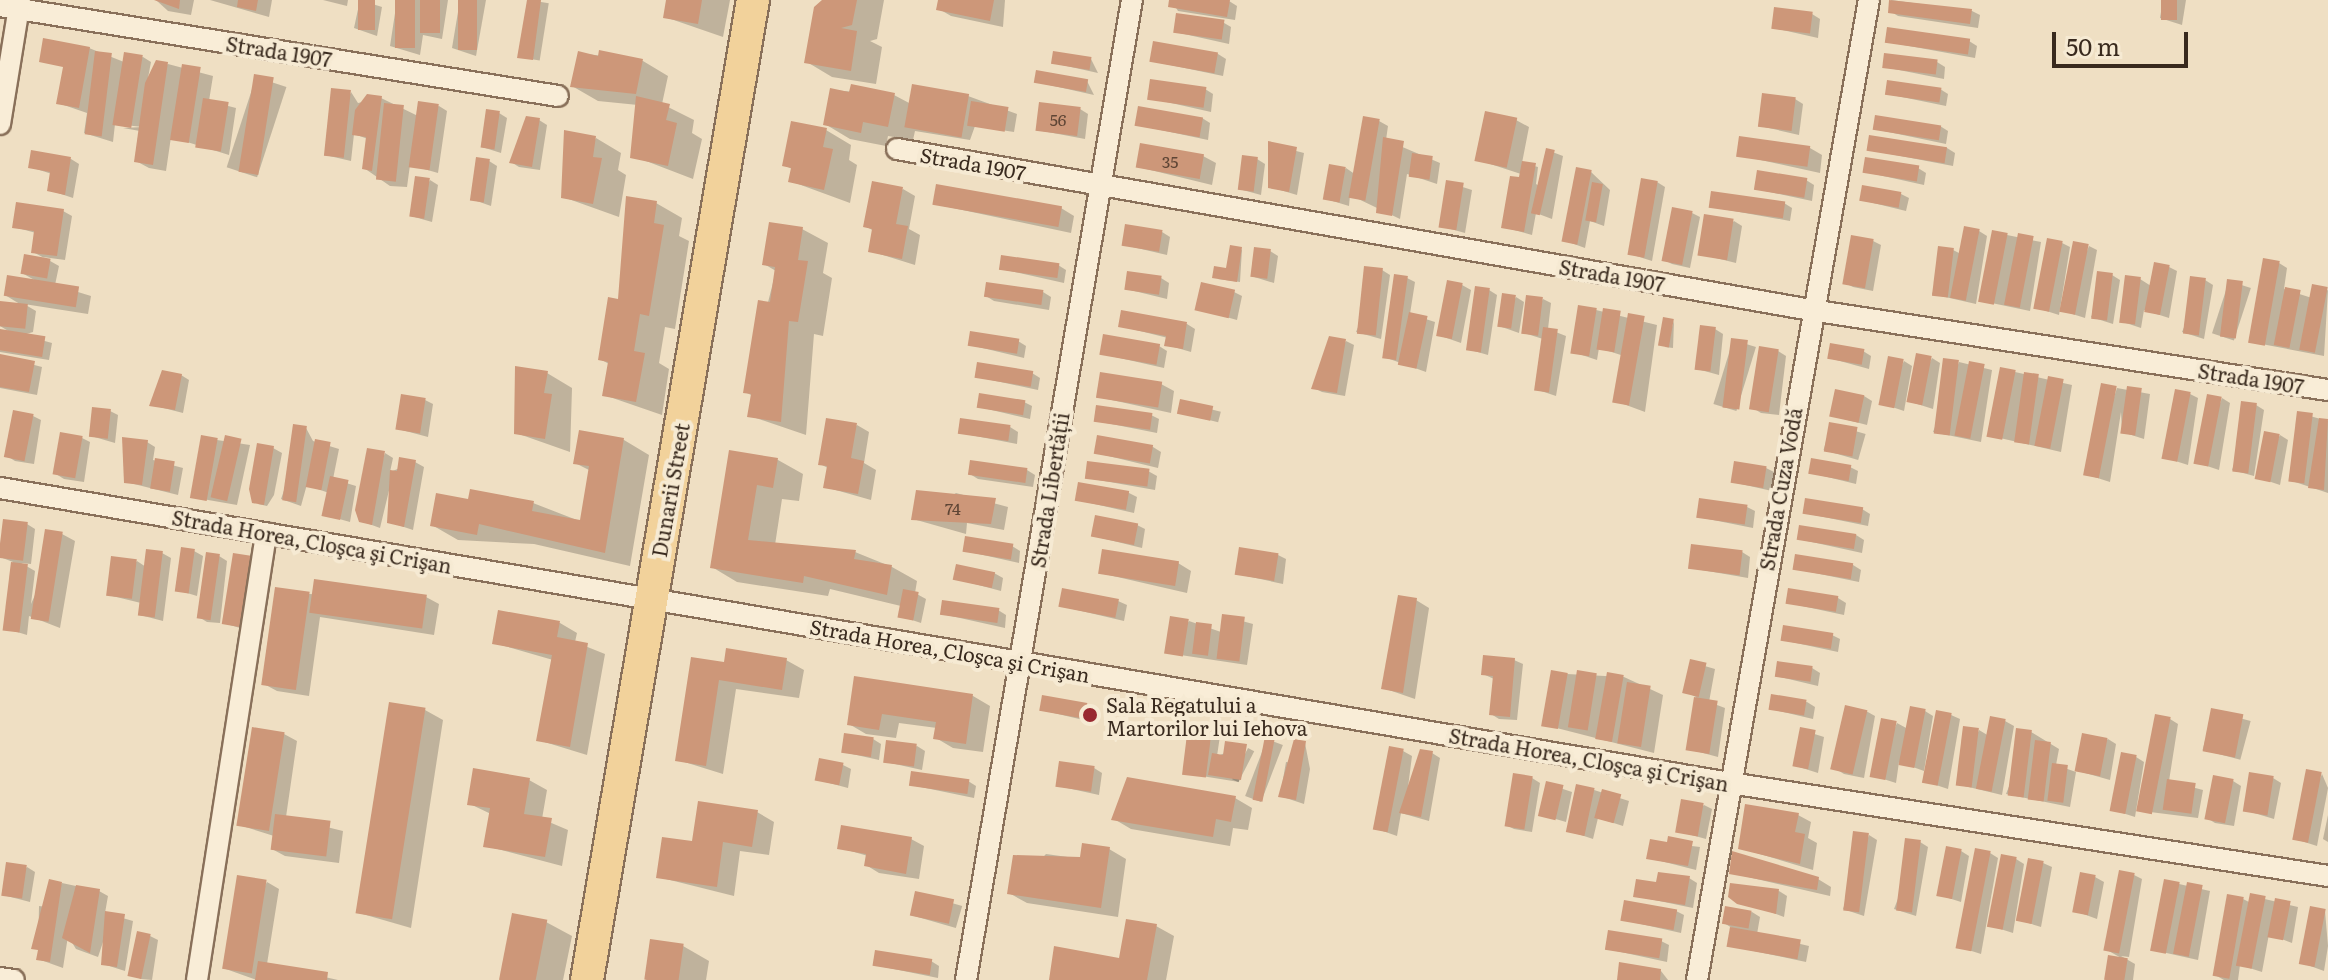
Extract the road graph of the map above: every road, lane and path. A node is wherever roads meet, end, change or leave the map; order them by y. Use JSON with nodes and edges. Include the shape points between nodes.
{"nodes":[{"id":1,"x":753,"y":0,"type":"edge"},
{"id":2,"x":1132,"y":0,"type":"edge"},
{"id":3,"x":1869,"y":0,"type":"edge"},
{"id":4,"x":13,"y":5,"type":"edge"},
{"id":5,"x":558,"y":96,"type":"dead end"},
{"id":6,"x":0,"y":124,"type":"edge"},
{"id":7,"x":897,"y":149,"type":"dead end"},
{"id":8,"x":1098,"y":185,"type":"junction"},
{"id":9,"x":1811,"y":310,"type":"junction"},
{"id":10,"x":2328,"y":390,"type":"edge"},
{"id":11,"x":0,"y":488,"type":"edge"},
{"id":12,"x":266,"y":533,"type":"junction"},
{"id":13,"x":651,"y":598,"type":"junction"},
{"id":14,"x":1020,"y":663,"type":"junction"},
{"id":15,"x":1730,"y":783,"type":"junction"},
{"id":16,"x":2328,"y":876,"type":"edge"},
{"id":17,"x":0,"y":978,"type":"edge"},
{"id":18,"x":14,"y":980,"type":"edge"},
{"id":19,"x":197,"y":980,"type":"edge"},
{"id":20,"x":587,"y":980,"type":"edge"},
{"id":21,"x":966,"y":980,"type":"edge"},
{"id":22,"x":1697,"y":980,"type":"edge"}],
"edges":[{"from":1,"to":13,"type":"main road","name":"Dunarii Street"},
{"from":2,"to":8,"type":"street","name":"Strada Libertății"},
{"from":3,"to":9,"type":"street","name":"Strada Cuza Vodă"},
{"from":4,"to":5,"type":"street","name":"Strada 1907"},
{"from":4,"to":6,"type":"street"},
{"from":7,"to":8,"type":"street","name":"Strada 1907"},
{"from":8,"to":9,"type":"street","name":"Strada 1907"},
{"from":8,"to":14,"type":"street","name":"Strada Libertății"},
{"from":9,"to":10,"type":"street","name":"Strada 1907"},
{"from":9,"to":15,"type":"street","name":"Strada Cuza Vodă"},
{"from":11,"to":12,"type":"street","name":"Strada Horea, Cloşca şi Crişan"},
{"from":12,"to":13,"type":"street","name":"Strada Horea, Cloşca şi Crişan"},
{"from":12,"to":19,"type":"street"},
{"from":13,"to":14,"type":"street","name":"Strada Horea, Cloşca şi Crişan"},
{"from":13,"to":20,"type":"main road","name":"Dunarii Street"},
{"from":14,"to":15,"type":"street","name":"Strada Horea, Cloşca şi Crişan"},
{"from":14,"to":21,"type":"street","name":"Strada Libertății"},
{"from":15,"to":16,"type":"street","name":"Strada Horea, Cloşca şi Crişan"},
{"from":15,"to":22,"type":"street","name":"Strada Cuza Vodă"},
{"from":17,"to":18,"type":"street"}]}
